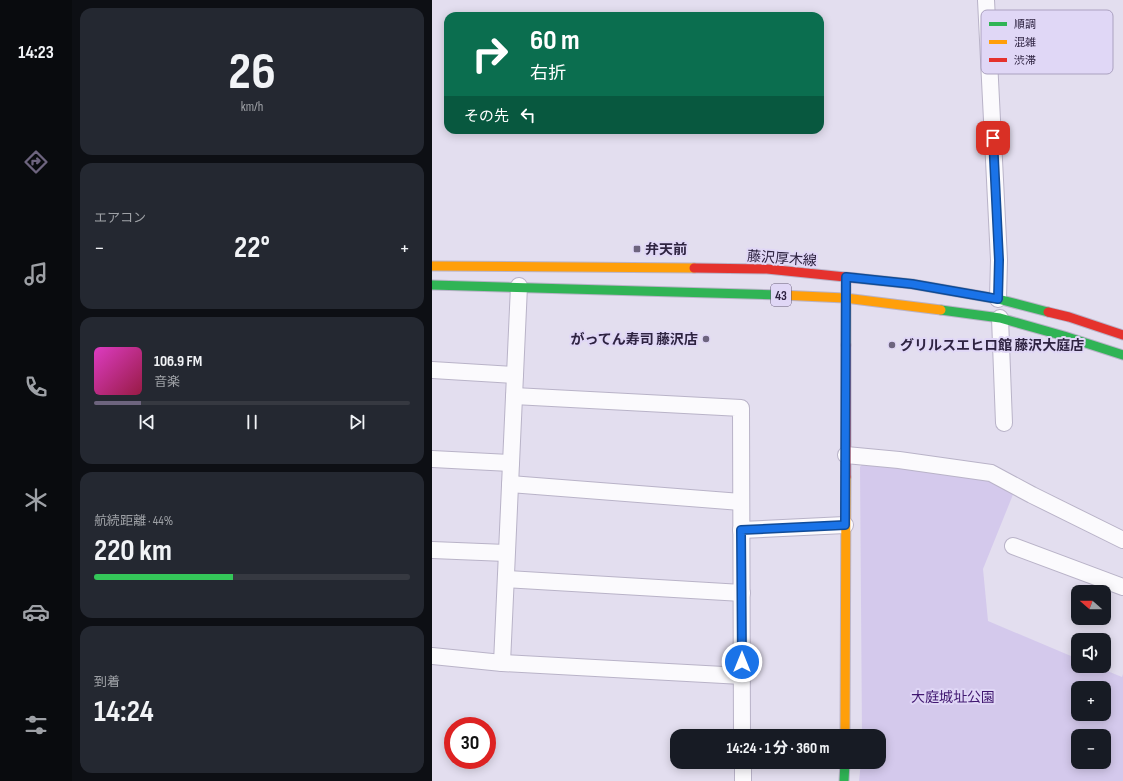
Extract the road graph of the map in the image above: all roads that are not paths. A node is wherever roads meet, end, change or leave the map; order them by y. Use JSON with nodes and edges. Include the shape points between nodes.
{"nodes":[{"id":1,"x":986,"y":0,"type":"edge"},
{"id":2,"x":987,"y":10,"type":"edge"},
{"id":3,"x":990,"y":74,"type":"edge"},
{"id":4,"x":432,"y":266,"type":"edge"},
{"id":5,"x":846,"y":277,"type":"junction"},
{"id":6,"x":432,"y":284,"type":"edge"},
{"id":7,"x":520,"y":286,"type":"junction"},
{"id":8,"x":845,"y":298,"type":"junction"},
{"id":9,"x":998,"y":299,"type":"junction"},
{"id":10,"x":1000,"y":318,"type":"junction"},
{"id":11,"x":1123,"y":335,"type":"edge"},
{"id":12,"x":1123,"y":355,"type":"edge"},
{"id":13,"x":432,"y":370,"type":"edge"},
{"id":14,"x":515,"y":375,"type":"junction"},
{"id":15,"x":514,"y":396,"type":"junction"},
{"id":16,"x":1004,"y":423,"type":"dead end"},
{"id":17,"x":846,"y":455,"type":"junction"},
{"id":18,"x":432,"y":459,"type":"edge"},
{"id":19,"x":511,"y":463,"type":"junction"},
{"id":20,"x":510,"y":484,"type":"junction"},
{"id":21,"x":741,"y":502,"type":"junction"},
{"id":22,"x":845,"y":525,"type":"junction"},
{"id":23,"x":741,"y":530,"type":"junction"},
{"id":24,"x":1123,"y":540,"type":"edge"},
{"id":25,"x":1013,"y":546,"type":"dead end"},
{"id":26,"x":432,"y":550,"type":"edge"},
{"id":27,"x":506,"y":553,"type":"junction"},
{"id":28,"x":506,"y":579,"type":"junction"},
{"id":29,"x":1123,"y":587,"type":"edge"},
{"id":30,"x":742,"y":593,"type":"junction"},
{"id":31,"x":432,"y":656,"type":"edge"},
{"id":32,"x":502,"y":663,"type":"junction"},
{"id":33,"x":742,"y":676,"type":"junction"},
{"id":34,"x":742,"y":729,"type":"edge"},
{"id":35,"x":845,"y":729,"type":"edge"},
{"id":36,"x":743,"y":769,"type":"edge"},
{"id":37,"x":844,"y":769,"type":"edge"},
{"id":38,"x":743,"y":781,"type":"edge"},
{"id":39,"x":844,"y":781,"type":"edge"}],
"edges":[{"from":1,"to":2,"type":"street"},
{"from":3,"to":9,"type":"street","via":[[999,252]]},
{"from":4,"to":5,"type":"main road","name":"藤沢厚木線","number":"43","via":[[767,269]]},
{"from":5,"to":8,"type":"main road"},
{"from":5,"to":9,"type":"main road","name":"藤沢厚木線","number":"43","via":[[912,284]]},
{"from":6,"to":7,"type":"main road","number":"43"},
{"from":7,"to":8,"type":"main road","number":"43"},
{"from":7,"to":14,"type":"street"},
{"from":8,"to":10,"type":"main road","number":"43"},
{"from":8,"to":17,"type":"main road"},
{"from":9,"to":11,"type":"main road","name":"藤沢厚木線","number":"43","via":[[1069,317]]},
{"from":10,"to":12,"type":"main road","number":"43"},
{"from":10,"to":16,"type":"street"},
{"from":13,"to":14,"type":"street"},
{"from":14,"to":15,"type":"street"},
{"from":15,"to":19,"type":"street"},
{"from":15,"to":21,"type":"street","via":[[741,408]]},
{"from":17,"to":22,"type":"main road"},
{"from":17,"to":24,"type":"street","via":[[991,473]]},
{"from":18,"to":19,"type":"street"},
{"from":19,"to":20,"type":"street"},
{"from":20,"to":21,"type":"street"},
{"from":20,"to":27,"type":"street"},
{"from":21,"to":23,"type":"street"},
{"from":22,"to":23,"type":"street"},
{"from":22,"to":35,"type":"main road"},
{"from":23,"to":30,"type":"street"},
{"from":25,"to":29,"type":"street"},
{"from":26,"to":27,"type":"street"},
{"from":27,"to":28,"type":"street"},
{"from":28,"to":30,"type":"street"},
{"from":28,"to":32,"type":"street"},
{"from":30,"to":33,"type":"street"},
{"from":31,"to":32,"type":"street"},
{"from":32,"to":33,"type":"street"},
{"from":33,"to":34,"type":"street"},
{"from":36,"to":38,"type":"street"},
{"from":37,"to":39,"type":"main road"}]}
